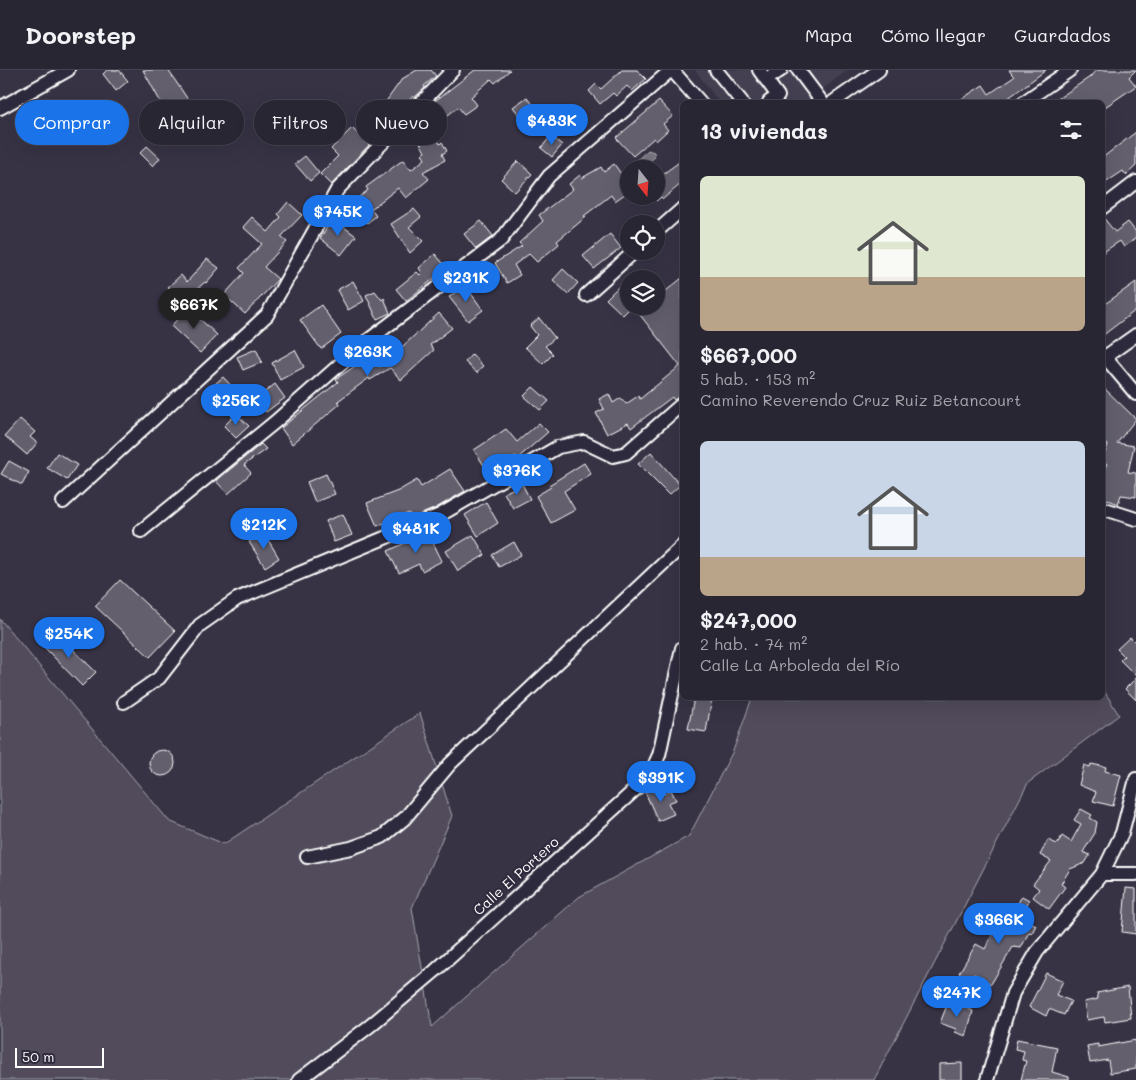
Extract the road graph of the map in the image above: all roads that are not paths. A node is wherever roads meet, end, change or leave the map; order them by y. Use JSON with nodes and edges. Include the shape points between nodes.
{"nodes":[{"id":1,"x":68,"y":70,"type":"edge"},
{"id":2,"x":453,"y":70,"type":"edge"},
{"id":3,"x":671,"y":70,"type":"edge"},
{"id":4,"x":716,"y":70,"type":"edge"},
{"id":5,"x":781,"y":70,"type":"edge"},
{"id":6,"x":798,"y":70,"type":"edge"},
{"id":7,"x":879,"y":70,"type":"edge"},
{"id":8,"x":1070,"y":70,"type":"edge"},
{"id":9,"x":762,"y":75,"type":"edge"},
{"id":10,"x":698,"y":100,"type":"edge"},
{"id":11,"x":740,"y":100,"type":"edge"},
{"id":12,"x":772,"y":100,"type":"edge"},
{"id":13,"x":820,"y":100,"type":"edge"},
{"id":14,"x":836,"y":100,"type":"edge"},
{"id":15,"x":1027,"y":100,"type":"edge"},
{"id":16,"x":0,"y":108,"type":"edge"},
{"id":17,"x":1136,"y":182,"type":"edge"},
{"id":18,"x":1105,"y":206,"type":"edge"},
{"id":19,"x":680,"y":211,"type":"edge"},
{"id":20,"x":665,"y":224,"type":"edge"},
{"id":21,"x":625,"y":260,"type":"edge"},
{"id":22,"x":586,"y":295,"type":"dead end"},
{"id":23,"x":1136,"y":335,"type":"edge"},
{"id":24,"x":1105,"y":357,"type":"edge"},
{"id":25,"x":1105,"y":359,"type":"edge"},
{"id":26,"x":1136,"y":394,"type":"edge"},
{"id":27,"x":680,"y":406,"type":"edge"},
{"id":28,"x":63,"y":502,"type":"dead end"},
{"id":29,"x":1105,"y":509,"type":"edge"},
{"id":30,"x":1136,"y":519,"type":"edge"},
{"id":31,"x":141,"y":531,"type":"dead end"},
{"id":32,"x":680,"y":548,"type":"edge"},
{"id":33,"x":680,"y":657,"type":"edge"},
{"id":34,"x":124,"y":702,"type":"dead end"},
{"id":35,"x":1136,"y":779,"type":"edge"},
{"id":36,"x":307,"y":857,"type":"dead end"},
{"id":37,"x":1102,"y":874,"type":"junction"},
{"id":38,"x":1136,"y":874,"type":"edge"},
{"id":39,"x":299,"y":1080,"type":"edge"},
{"id":40,"x":987,"y":1080,"type":"edge"}],
"edges":[{"from":1,"to":16,"type":"street"},
{"from":2,"to":28,"type":"street","via":[[337,190],[267,315]]},
{"from":3,"to":10,"type":"street"},
{"from":3,"to":31,"type":"street","via":[[549,176],[501,240],[362,345],[268,428]]},
{"from":4,"to":11,"type":"street"},
{"from":5,"to":9,"type":"street"},
{"from":6,"to":13,"type":"street"},
{"from":7,"to":14,"type":"street"},
{"from":8,"to":15,"type":"street"},
{"from":9,"to":12,"type":"street","via":[[778,96]]},
{"from":17,"to":18,"type":"street"},
{"from":19,"to":20,"type":"street"},
{"from":21,"to":22,"type":"street"},
{"from":23,"to":24,"type":"street"},
{"from":25,"to":26,"type":"street"},
{"from":27,"to":34,"type":"street","via":[[626,453],[613,456],[584,442],[558,447],[440,515],[237,599],[200,625],[159,678]]},
{"from":29,"to":30,"type":"street"},
{"from":32,"to":36,"type":"street","via":[[450,764],[405,818],[382,837],[351,848]]},
{"from":33,"to":39,"type":"street","name":"Calle El Portero","via":[[659,756],[649,777],[435,971]]},
{"from":35,"to":37,"type":"street","via":[[1122,832]]},
{"from":37,"to":38,"type":"street"},
{"from":37,"to":40,"type":"street","via":[[1037,952],[1013,993]]}]}
